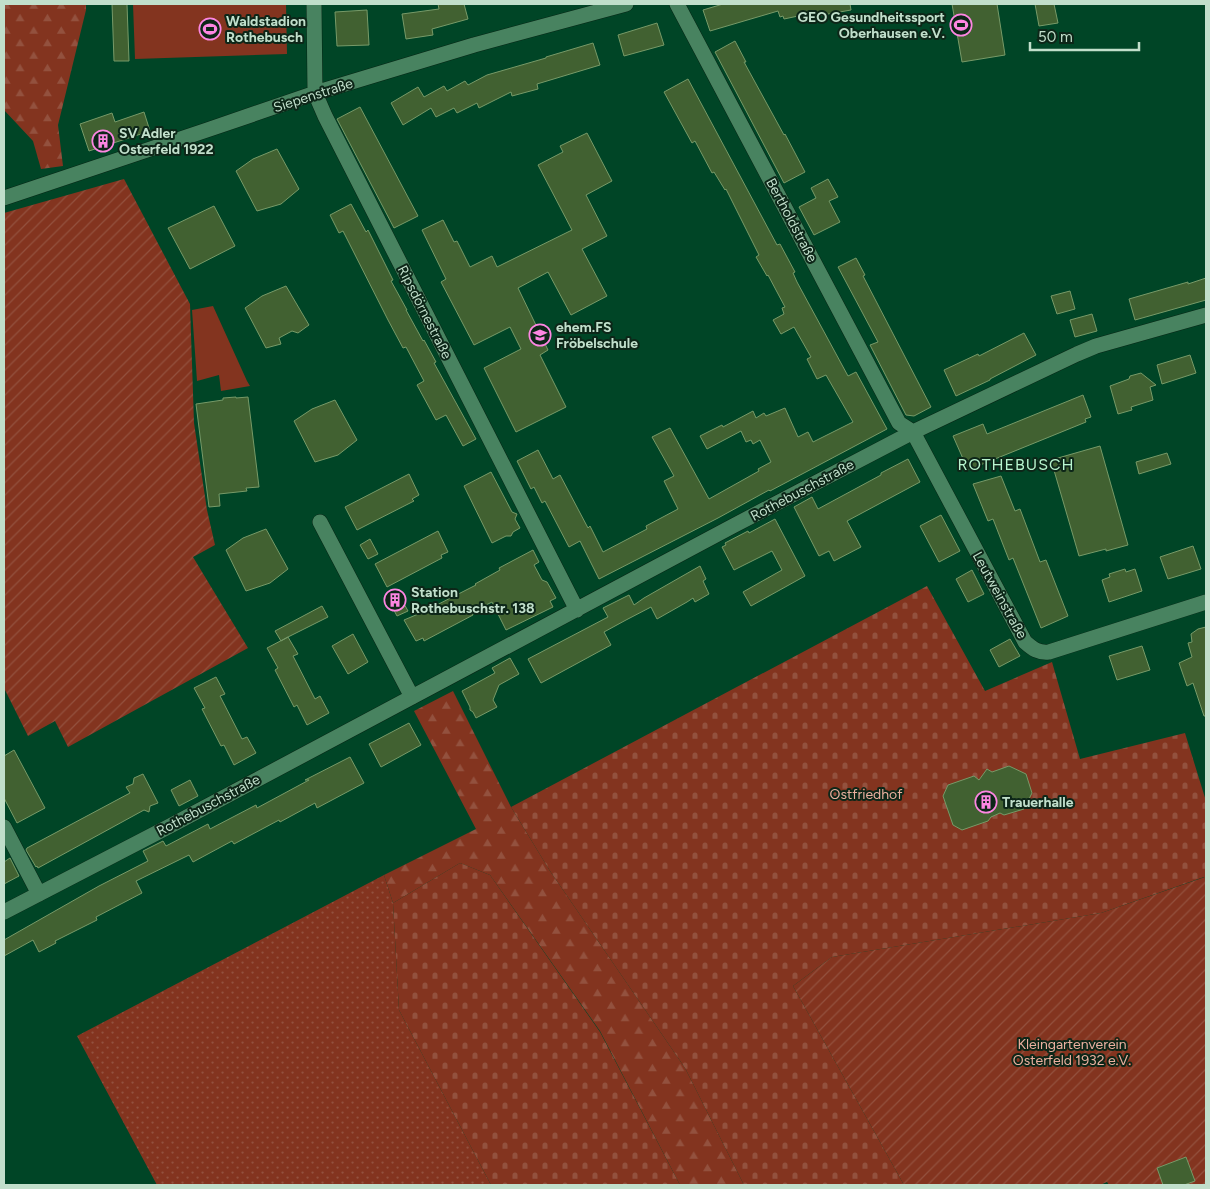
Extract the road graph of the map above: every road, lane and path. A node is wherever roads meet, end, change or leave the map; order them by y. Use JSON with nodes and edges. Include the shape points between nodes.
{"nodes":[{"id":1,"x":314,"y":4,"type":"edge"},
{"id":2,"x":626,"y":4,"type":"edge"},
{"id":3,"x":677,"y":4,"type":"edge"},
{"id":4,"x":315,"y":93,"type":"junction"},
{"id":5,"x":4,"y":198,"type":"edge"},
{"id":6,"x":1206,"y":315,"type":"edge"},
{"id":7,"x":913,"y":432,"type":"junction"},
{"id":8,"x":320,"y":522,"type":"dead end"},
{"id":9,"x":1206,"y":602,"type":"edge"},
{"id":10,"x":576,"y":610,"type":"junction"},
{"id":11,"x":412,"y":697,"type":"junction"},
{"id":12,"x":4,"y":827,"type":"edge"},
{"id":13,"x":39,"y":894,"type":"junction"},
{"id":14,"x":4,"y":912,"type":"edge"}],
"edges":[{"from":1,"to":4,"type":"street","name":"Ripsdörnestraße"},
{"from":2,"to":4,"type":"street","name":"Siepenstraße"},
{"from":3,"to":7,"type":"street","name":"Bertholdstraße","via":[[896,416]]},
{"from":4,"to":5,"type":"street","name":"Siepenstraße"},
{"from":4,"to":10,"type":"street","name":"Ripsdörnestraße"},
{"from":6,"to":7,"type":"street","name":"Rothebuschstraße","via":[[1096,346]]},
{"from":7,"to":9,"type":"street","name":"Leutweinstraße","via":[[1021,636],[1035,650],[1058,650]]},
{"from":7,"to":10,"type":"street","name":"Rothebuschstraße"},
{"from":8,"to":11,"type":"street"},
{"from":10,"to":11,"type":"street","name":"Rothebuschstraße"},
{"from":11,"to":13,"type":"street","name":"Rothebuschstraße"},
{"from":12,"to":13,"type":"street"},
{"from":13,"to":14,"type":"street","name":"Rothebuschstraße"}]}
